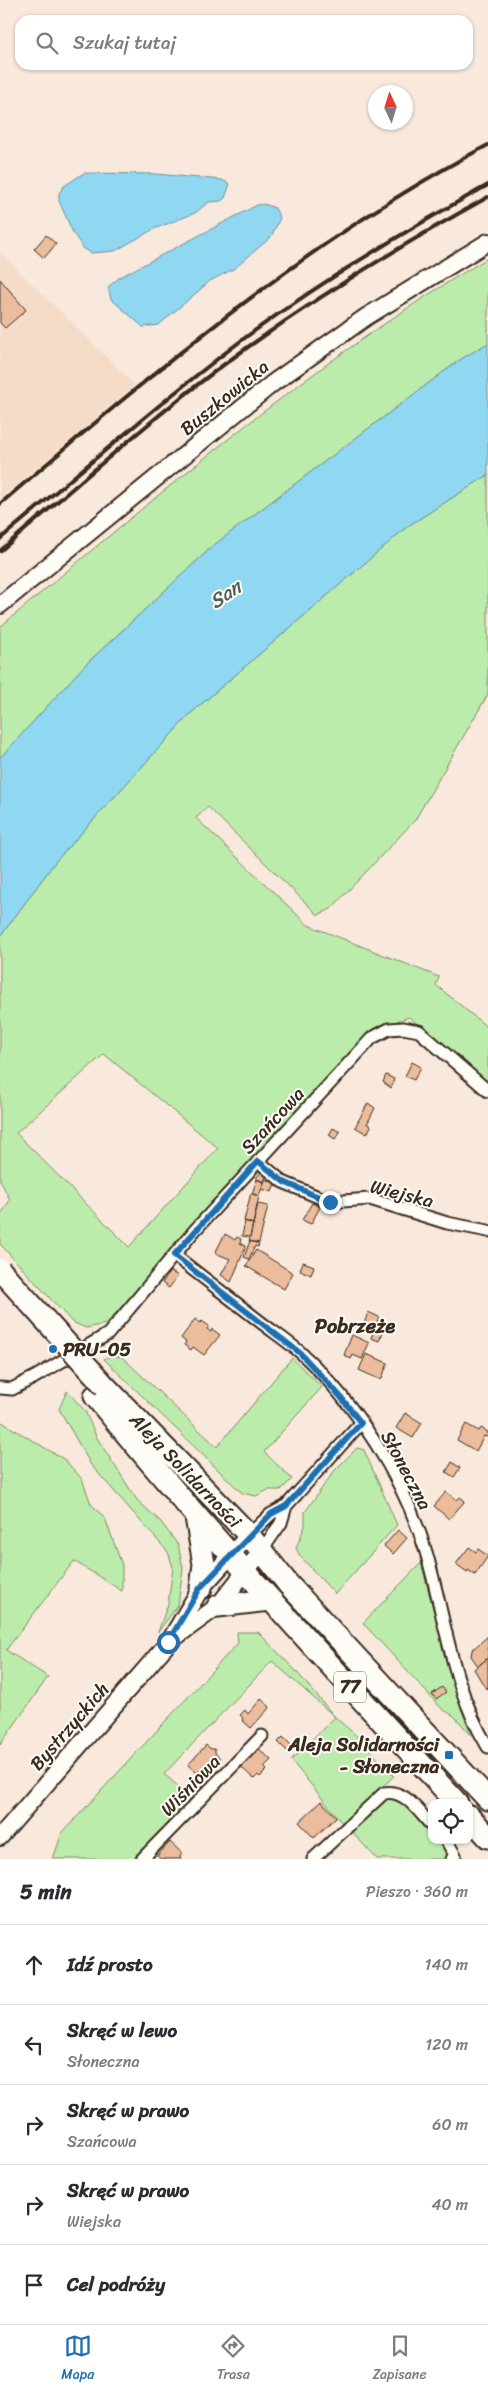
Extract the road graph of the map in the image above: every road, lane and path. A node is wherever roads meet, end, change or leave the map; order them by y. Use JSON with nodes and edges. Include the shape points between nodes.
{"nodes":[{"id":1,"x":488,"y":242,"type":"edge"},
{"id":2,"x":0,"y":605,"type":"edge"},
{"id":3,"x":488,"y":1091,"type":"edge"},
{"id":4,"x":258,"y":1161,"type":"junction"},
{"id":5,"x":488,"y":1231,"type":"edge"},
{"id":6,"x":174,"y":1255,"type":"junction"},
{"id":7,"x":0,"y":1270,"type":"edge"},
{"id":8,"x":0,"y":1292,"type":"edge"},
{"id":9,"x":0,"y":1388,"type":"edge"},
{"id":10,"x":100,"y":1391,"type":"junction"},
{"id":11,"x":361,"y":1423,"type":"junction"},
{"id":12,"x":286,"y":1506,"type":"junction"},
{"id":13,"x":196,"y":1517,"type":"junction"},
{"id":14,"x":248,"y":1535,"type":"junction"},
{"id":15,"x":260,"y":1552,"type":"junction"},
{"id":16,"x":230,"y":1555,"type":"junction"},
{"id":17,"x":244,"y":1571,"type":"junction"},
{"id":18,"x":200,"y":1588,"type":"junction"},
{"id":19,"x":270,"y":1600,"type":"junction"},
{"id":20,"x":218,"y":1606,"type":"junction"},
{"id":21,"x":168,"y":1642,"type":"junction"},
{"id":22,"x":262,"y":1736,"type":"dead end"},
{"id":23,"x":488,"y":1747,"type":"edge"},
{"id":24,"x":488,"y":1798,"type":"edge"},
{"id":25,"x":453,"y":1799,"type":"edge"},
{"id":26,"x":473,"y":1820,"type":"edge"},
{"id":27,"x":428,"y":1822,"type":"edge"},
{"id":28,"x":0,"y":1837,"type":"edge"},
{"id":29,"x":488,"y":1837,"type":"edge"},
{"id":30,"x":448,"y":1844,"type":"edge"},
{"id":31,"x":142,"y":1859,"type":"edge"},
{"id":32,"x":313,"y":1859,"type":"edge"},
{"id":33,"x":452,"y":1859,"type":"edge"}],
"edges":[{"from":1,"to":2,"type":"street","name":"Buszkowicka","via":[[366,317],[273,382]]},
{"from":3,"to":4,"type":"street","name":"Szańcowa","via":[[419,1031],[389,1029],[372,1038]]},
{"from":4,"to":5,"type":"street","name":"Wiejska","via":[[284,1182],[330,1202],[370,1199],[447,1223]]},
{"from":4,"to":6,"type":"street","name":"Szańcowa"},
{"from":6,"to":9,"type":"street","name":"Szańcowa","via":[[108,1334],[20,1385],[12,1389]]},
{"from":6,"to":11,"type":"street","name":"Słoneczna","via":[[300,1353]]},
{"from":7,"to":10,"type":"highway","number":"77","bridge":true},
{"from":8,"to":10,"type":"highway","number":"77"},
{"from":10,"to":13,"type":"highway","name":"Aleja Solidarności","number":"77"},
{"from":10,"to":14,"type":"highway","name":"Aleja Solidarności","number":"77"},
{"from":11,"to":12,"type":"street"},
{"from":11,"to":23,"type":"street","name":"Słoneczna","via":[[382,1451],[414,1519],[465,1697]]},
{"from":12,"to":14,"type":"street","via":[[271,1514]]},
{"from":12,"to":15,"type":"street","via":[[281,1523]]},
{"from":13,"to":16,"type":"highway","name":"Aleja Solidarności","number":"77"},
{"from":13,"to":18,"type":"highway","via":[[203,1556]]},
{"from":14,"to":15,"type":"highway","name":"Aleja Solidarności","number":"77"},
{"from":14,"to":16,"type":"street"},
{"from":15,"to":17,"type":"street"},
{"from":15,"to":24,"type":"highway","name":"Aleja Solidarności","number":"77"},
{"from":16,"to":17,"type":"highway","name":"Aleja Solidarności","number":"77"},
{"from":16,"to":18,"type":"street"},
{"from":17,"to":19,"type":"highway","name":"Aleja Solidarności","number":"77"},
{"from":17,"to":20,"type":"street"},
{"from":18,"to":21,"type":"street"},
{"from":19,"to":20,"type":"highway"},
{"from":19,"to":25,"type":"highway","name":"Aleja Solidarności","number":"77"},
{"from":20,"to":21,"type":"street"},
{"from":21,"to":28,"type":"street","name":"Bystrzyckich"},
{"from":22,"to":31,"type":"street","name":"Wiśniowa"},
{"from":26,"to":29,"type":"highway"},
{"from":27,"to":32,"type":"street","via":[[401,1794],[394,1791],[384,1793]]},
{"from":30,"to":33,"type":"street","via":[[455,1855]]}]}
